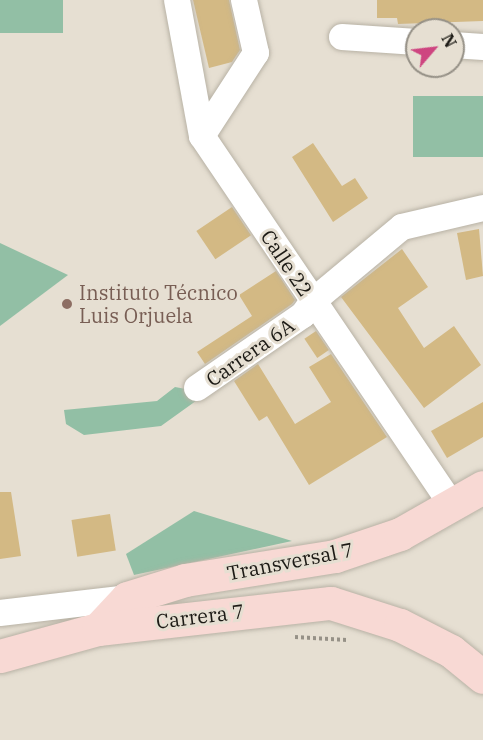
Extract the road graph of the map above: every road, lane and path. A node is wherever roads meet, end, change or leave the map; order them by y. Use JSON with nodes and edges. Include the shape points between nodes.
{"nodes":[{"id":1,"x":177,"y":0,"type":"edge"},
{"id":2,"x":244,"y":0,"type":"edge"},
{"id":3,"x":342,"y":37,"type":"dead end"},
{"id":4,"x":405,"y":41,"type":"edge"},
{"id":5,"x":465,"y":46,"type":"edge"},
{"id":6,"x":483,"y":47,"type":"edge"},
{"id":7,"x":202,"y":136,"type":"junction"},
{"id":8,"x":483,"y":208,"type":"edge"},
{"id":9,"x":312,"y":302,"type":"junction"},
{"id":10,"x":197,"y":388,"type":"dead end"},
{"id":11,"x":483,"y":487,"type":"edge"},
{"id":12,"x":451,"y":504,"type":"junction"},
{"id":13,"x":127,"y":598,"type":"junction"},
{"id":14,"x":0,"y":613,"type":"edge"},
{"id":15,"x":98,"y":629,"type":"junction"},
{"id":16,"x":290,"y":637,"type":"dead end"},
{"id":17,"x":354,"y":641,"type":"dead end"},
{"id":18,"x":0,"y":656,"type":"edge"},
{"id":19,"x":483,"y":677,"type":"edge"}],
"edges":[{"from":1,"to":7,"type":"street","name":"Calle 22"},
{"from":2,"to":7,"type":"street","via":[[256,53]]},
{"from":3,"to":4,"type":"street"},
{"from":5,"to":6,"type":"street"},
{"from":7,"to":9,"type":"street","name":"Calle 22"},
{"from":8,"to":9,"type":"street","name":"Carrera 6A","via":[[402,227]]},
{"from":9,"to":10,"type":"street","name":"Carrera 6A","via":[[303,315]]},
{"from":9,"to":12,"type":"street","name":"Calle 22"},
{"from":11,"to":12,"type":"street","name":"Transversal 7"},
{"from":12,"to":13,"type":"street","name":"Transversal 7","via":[[400,534],[335,556],[185,580]]},
{"from":13,"to":14,"type":"street"},
{"from":13,"to":15,"type":"street","name":"Transversal 7"},
{"from":15,"to":18,"type":"street","name":"Carrera 7"},
{"from":15,"to":19,"type":"street","name":"Carrera 7","via":[[331,603],[400,625],[451,651]]},
{"from":16,"to":17,"type":"path"}]}
